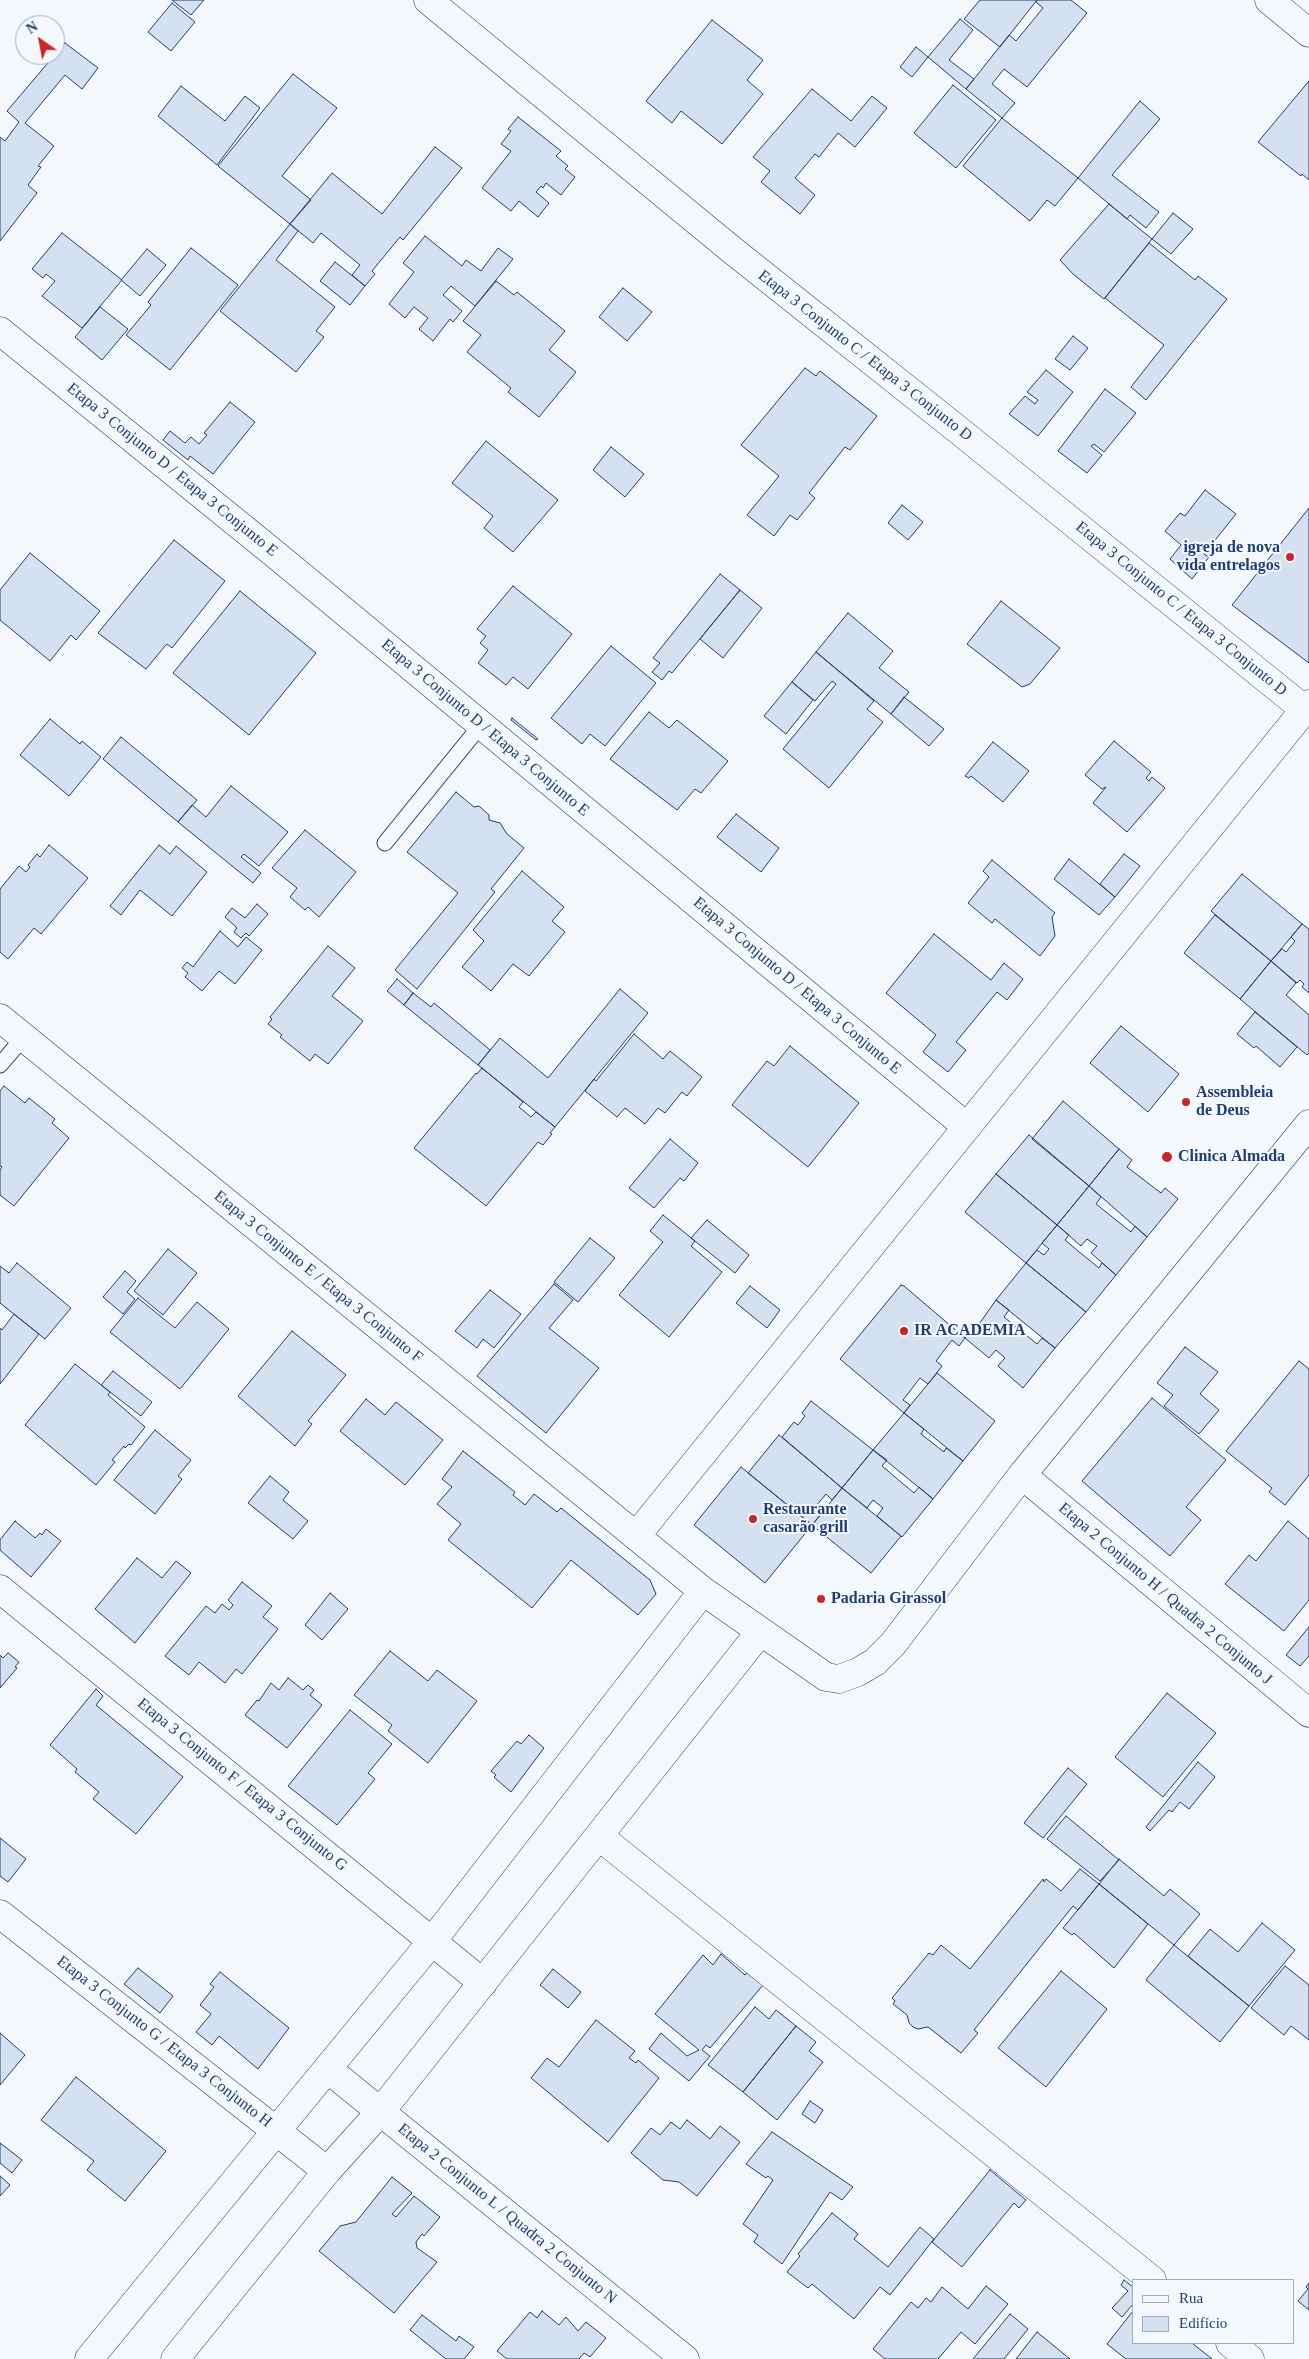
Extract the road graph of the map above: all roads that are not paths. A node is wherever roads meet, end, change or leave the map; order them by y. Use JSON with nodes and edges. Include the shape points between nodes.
{"nodes":[{"id":1,"x":428,"y":0,"type":"edge"},
{"id":2,"x":1269,"y":0,"type":"edge"},
{"id":3,"x":1309,"y":33,"type":"edge"},
{"id":4,"x":0,"y":331,"type":"edge"},
{"id":5,"x":1306,"y":706,"type":"edge"},
{"id":6,"x":481,"y":725,"type":"junction"},
{"id":7,"x":385,"y":843,"type":"dead end"},
{"id":8,"x":0,"y":1018,"type":"edge"},
{"id":9,"x":24,"y":1038,"type":"junction"},
{"id":10,"x":0,"y":1064,"type":"edge"},
{"id":11,"x":1309,"y":1124,"type":"edge"},
{"id":12,"x":967,"y":1127,"type":"junction"},
{"id":13,"x":1022,"y":1475,"type":"junction"},
{"id":14,"x":636,"y":1536,"type":"junction"},
{"id":15,"x":0,"y":1589,"type":"edge"},
{"id":16,"x":703,"y":1591,"type":"junction"},
{"id":17,"x":760,"y":1632,"type":"junction"},
{"id":18,"x":1309,"y":1713,"type":"edge"},
{"id":19,"x":600,"y":1837,"type":"junction"},
{"id":20,"x":0,"y":1914,"type":"edge"},
{"id":21,"x":433,"y":1940,"type":"junction"},
{"id":22,"x":483,"y":1982,"type":"junction"},
{"id":23,"x":329,"y":2070,"type":"junction"},
{"id":24,"x":381,"y":2112,"type":"junction"},
{"id":25,"x":277,"y":2131,"type":"junction"},
{"id":26,"x":327,"y":2171,"type":"junction"},
{"id":27,"x":1151,"y":2279,"type":"edge"},
{"id":28,"x":1231,"y":2344,"type":"edge"},
{"id":29,"x":89,"y":2359,"type":"edge"},
{"id":30,"x":176,"y":2359,"type":"edge"},
{"id":31,"x":685,"y":2359,"type":"edge"},
{"id":32,"x":1250,"y":2359,"type":"edge"}],
"edges":[{"from":1,"to":5,"type":"street","name":"Etapa 3 Conjunto C / Etapa 3 Conjunto D","via":[[732,250]]},
{"from":2,"to":3,"type":"street"},
{"from":4,"to":6,"type":"street","name":"Etapa 3 Conjunto D / Etapa 3 Conjunto E"},
{"from":5,"to":12,"type":"street"},
{"from":6,"to":7,"type":"lane"},
{"from":6,"to":12,"type":"street","name":"Etapa 3 Conjunto D / Etapa 3 Conjunto E"},
{"from":8,"to":9,"type":"street","name":"Etapa 3 Conjunto E / Etapa 3 Conjunto F"},
{"from":9,"to":10,"type":"lane"},
{"from":9,"to":14,"type":"street","name":"Etapa 3 Conjunto E / Etapa 3 Conjunto F"},
{"from":11,"to":13,"type":"street","name":"Etapa 3 Conjunto E / Etapa 3 Conjunto F"},
{"from":12,"to":14,"type":"street"},
{"from":13,"to":17,"type":"street","name":"Etapa 3 Conjunto E / Etapa 3 Conjunto F","via":[[893,1644],[875,1662],[839,1679],[826,1677]]},
{"from":13,"to":18,"type":"street","name":"Etapa 2 Conjunto H / Quadra 2 Conjunto J"},
{"from":14,"to":16,"type":"street","name":"Etapa 3 Conjunto E / Etapa 3 Conjunto F"},
{"from":15,"to":21,"type":"street","name":"Etapa 3 Conjunto F / Etapa 3 Conjunto G"},
{"from":16,"to":17,"type":"street","name":"Etapa 3 Conjunto E / Etapa 3 Conjunto F"},
{"from":16,"to":21,"type":"street"},
{"from":17,"to":19,"type":"street"},
{"from":19,"to":22,"type":"street"},
{"from":19,"to":27,"type":"street"},
{"from":20,"to":25,"type":"street","name":"Etapa 3 Conjunto G / Etapa 3 Conjunto H"},
{"from":21,"to":22,"type":"street","name":"Etapa 3 Conjunto F / Etapa 3 Conjunto G"},
{"from":21,"to":23,"type":"street"},
{"from":22,"to":24,"type":"street"},
{"from":23,"to":24,"type":"street","name":"Etapa 2 Conjunto L / Quadra 2 Conjunto N"},
{"from":23,"to":25,"type":"street"},
{"from":24,"to":26,"type":"street"},
{"from":24,"to":31,"type":"street","name":"Etapa 2 Conjunto L / Quadra 2 Conjunto N"},
{"from":25,"to":26,"type":"street","name":"Etapa 3 Conjunto G / Etapa 3 Conjunto H"},
{"from":25,"to":29,"type":"street"},
{"from":26,"to":30,"type":"street"},
{"from":28,"to":32,"type":"street"}]}
